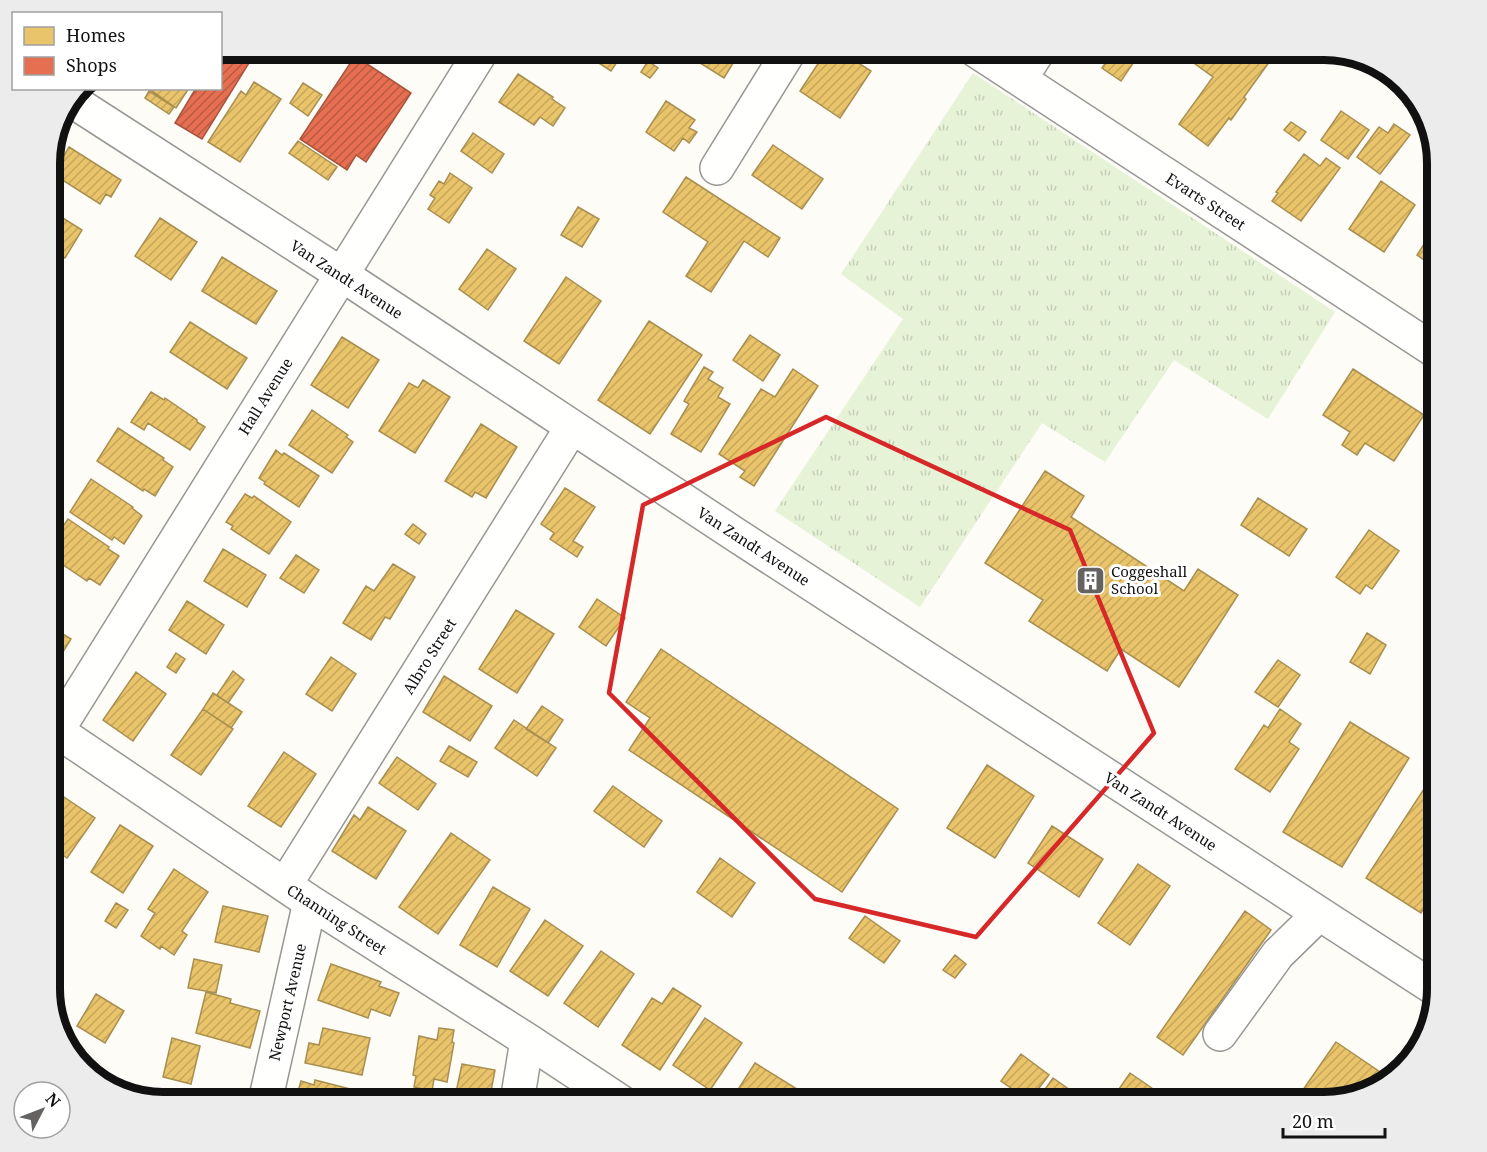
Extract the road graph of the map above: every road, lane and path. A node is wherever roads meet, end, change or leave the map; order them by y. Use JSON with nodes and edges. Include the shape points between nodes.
{"nodes":[{"id":1,"x":476,"y":60,"type":"edge"},
{"id":2,"x":784,"y":60,"type":"edge"},
{"id":3,"x":991,"y":60,"type":"edge"},
{"id":4,"x":1032,"y":60,"type":"edge"},
{"id":5,"x":1020,"y":79,"type":"junction"},
{"id":6,"x":78,"y":105,"type":"edge"},
{"id":7,"x":717,"y":168,"type":"dead end"},
{"id":8,"x":341,"y":274,"type":"junction"},
{"id":9,"x":1427,"y":345,"type":"edge"},
{"id":10,"x":572,"y":427,"type":"junction"},
{"id":11,"x":60,"y":726,"type":"edge"},
{"id":12,"x":60,"y":741,"type":"edge"},
{"id":13,"x":297,"y":893,"type":"junction"},
{"id":14,"x":1320,"y":914,"type":"junction"},
{"id":15,"x":1427,"y":984,"type":"edge"},
{"id":16,"x":1220,"y":1034,"type":"dead end"},
{"id":17,"x":527,"y":1040,"type":"junction"},
{"id":18,"x":267,"y":1092,"type":"edge"},
{"id":19,"x":519,"y":1092,"type":"edge"},
{"id":20,"x":606,"y":1092,"type":"edge"}],
"edges":[{"from":1,"to":8,"type":"street","name":"Hall Avenue"},
{"from":2,"to":7,"type":"street"},
{"from":3,"to":5,"type":"street","name":"Evarts Street"},
{"from":4,"to":5,"type":"street"},
{"from":5,"to":9,"type":"street","name":"Evarts Street"},
{"from":6,"to":8,"type":"street","name":"Van Zandt Avenue"},
{"from":8,"to":10,"type":"street","name":"Van Zandt Avenue"},
{"from":8,"to":11,"type":"street","name":"Hall Avenue"},
{"from":10,"to":13,"type":"street","name":"Albro Street"},
{"from":10,"to":14,"type":"street","name":"Van Zandt Avenue"},
{"from":12,"to":13,"type":"street","name":"Channing Street"},
{"from":13,"to":17,"type":"street","name":"Channing Street"},
{"from":13,"to":18,"type":"street","name":"Newport Avenue"},
{"from":14,"to":15,"type":"street","name":"Van Zandt Avenue"},
{"from":14,"to":16,"type":"street","via":[[1278,954]]},
{"from":17,"to":19,"type":"street"},
{"from":17,"to":20,"type":"street","name":"Channing Street"}]}
